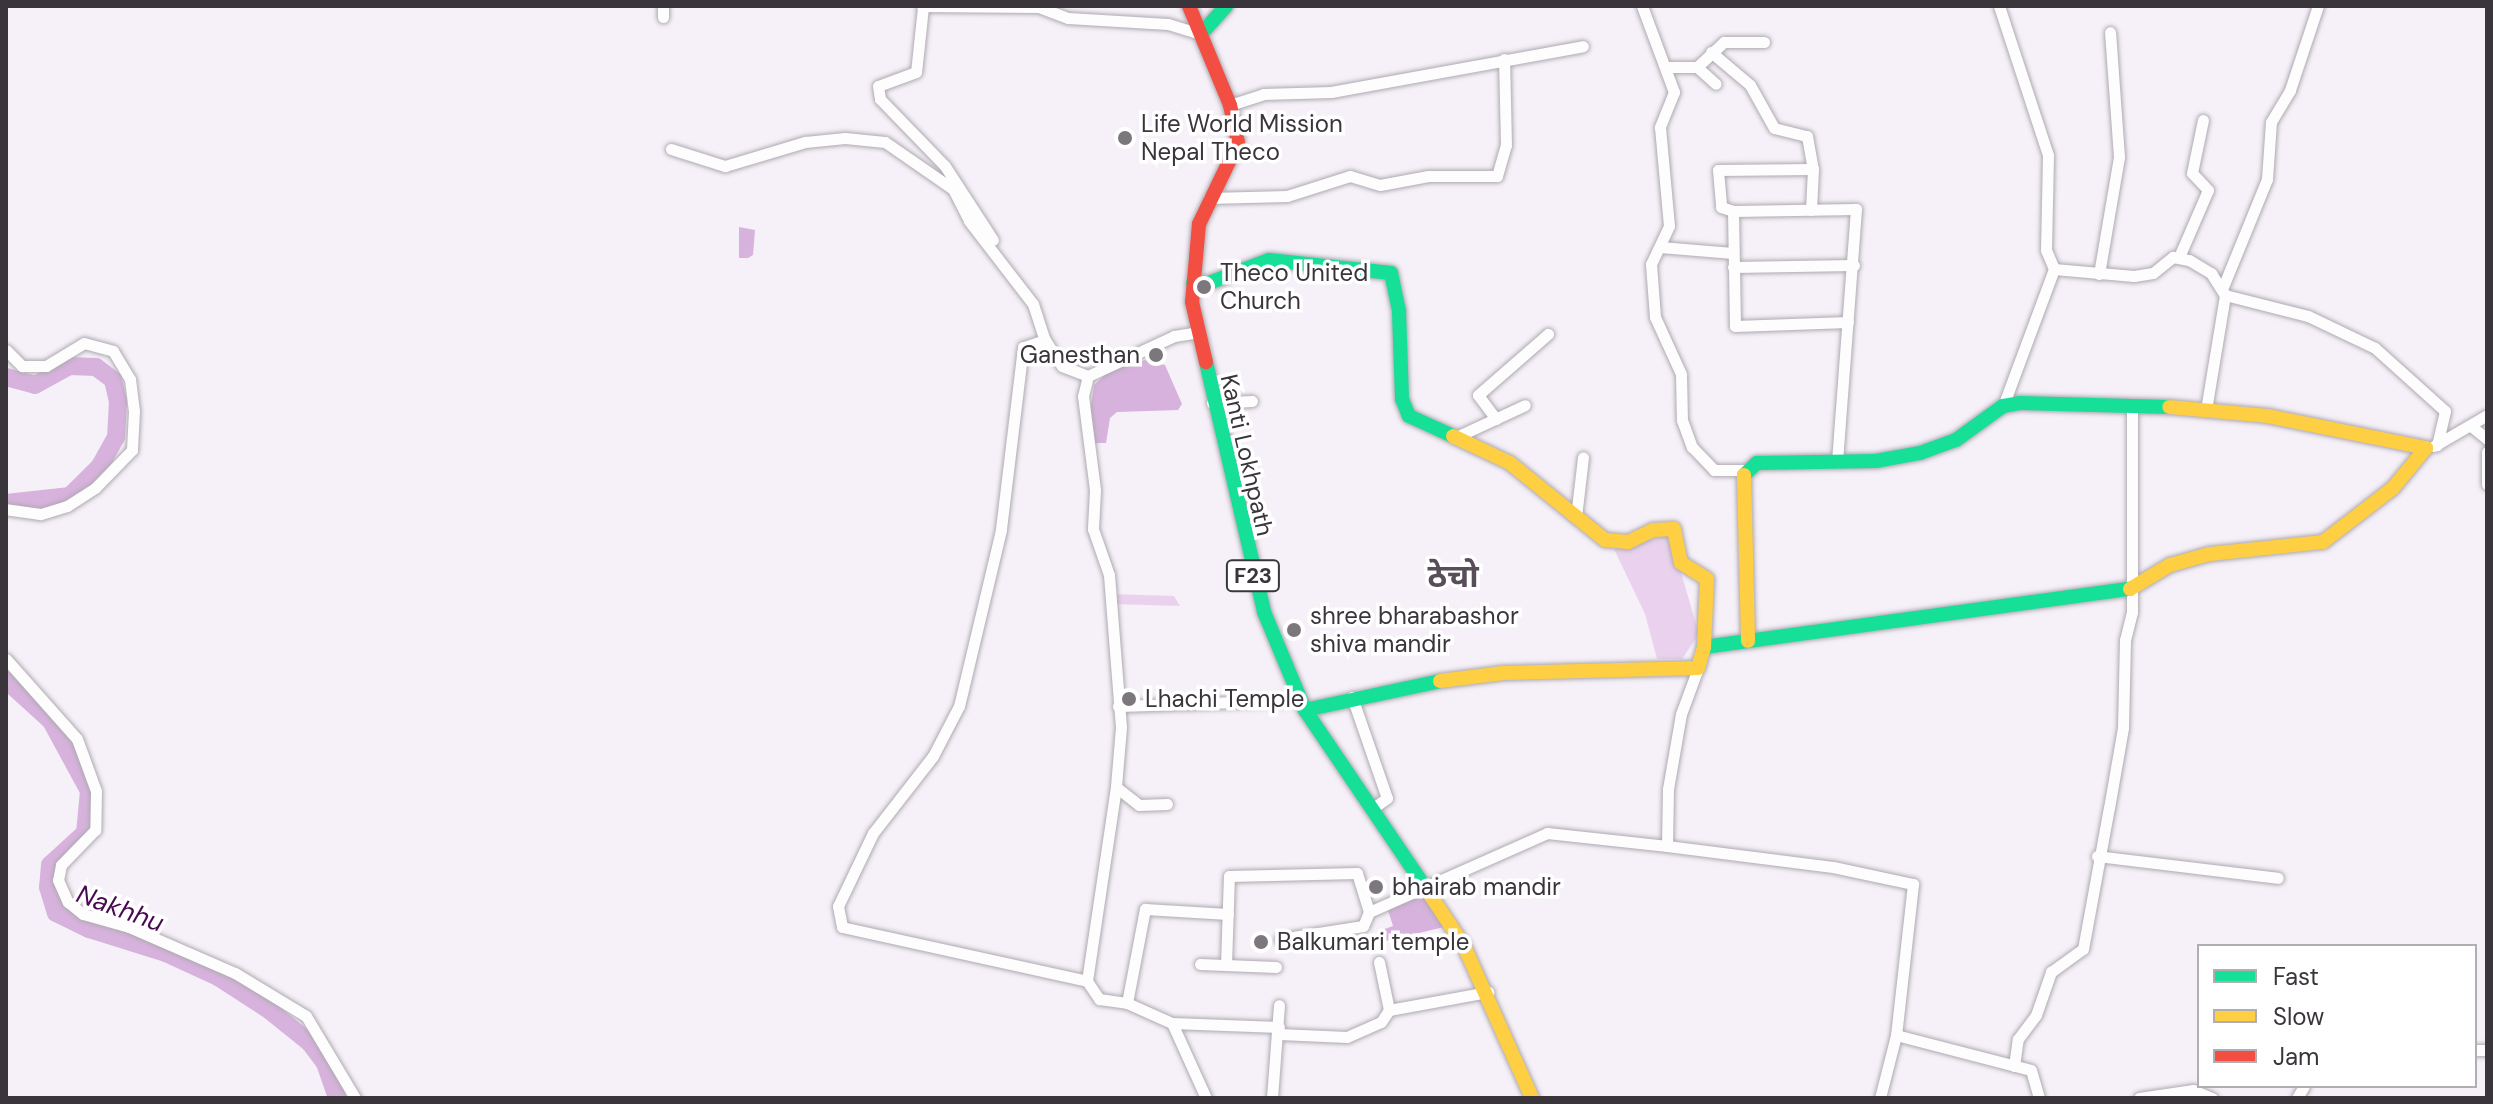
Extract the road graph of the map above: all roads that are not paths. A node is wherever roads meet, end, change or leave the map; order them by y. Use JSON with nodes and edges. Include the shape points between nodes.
{"nodes":[{"id":1,"x":1189,"y":6,"type":"edge"},
{"id":2,"x":1226,"y":6,"type":"edge"},
{"id":3,"x":1642,"y":6,"type":"edge"},
{"id":4,"x":1999,"y":6,"type":"edge"},
{"id":5,"x":2318,"y":6,"type":"edge"},
{"id":6,"x":922,"y":7,"type":"edge"},
{"id":7,"x":2110,"y":32,"type":"dead end"},
{"id":8,"x":1201,"y":34,"type":"junction"},
{"id":9,"x":1764,"y":42,"type":"dead end"},
{"id":10,"x":1583,"y":46,"type":"dead end"},
{"id":11,"x":1711,"y":52,"type":"junction"},
{"id":12,"x":1504,"y":59,"type":"junction"},
{"id":13,"x":1669,"y":67,"type":"junction"},
{"id":14,"x":1697,"y":67,"type":"junction"},
{"id":15,"x":1716,"y":84,"type":"dead end"},
{"id":16,"x":1230,"y":105,"type":"junction"},
{"id":17,"x":2203,"y":120,"type":"dead end"},
{"id":18,"x":671,"y":149,"type":"dead end"},
{"id":19,"x":1813,"y":169,"type":"junction"},
{"id":20,"x":1209,"y":198,"type":"junction"},
{"id":21,"x":1811,"y":210,"type":"junction"},
{"id":22,"x":1733,"y":211,"type":"junction"},
{"id":23,"x":1660,"y":247,"type":"junction"},
{"id":24,"x":1733,"y":253,"type":"junction"},
{"id":25,"x":999,"y":255,"type":"junction"},
{"id":26,"x":2179,"y":257,"type":"junction"},
{"id":27,"x":1854,"y":265,"type":"junction"},
{"id":28,"x":1733,"y":267,"type":"junction"},
{"id":29,"x":2054,"y":269,"type":"junction"},
{"id":30,"x":2099,"y":274,"type":"junction"},
{"id":31,"x":1193,"y":283,"type":"junction"},
{"id":32,"x":2224,"y":291,"type":"junction"},
{"id":33,"x":1848,"y":322,"type":"junction"},
{"id":34,"x":1198,"y":332,"type":"junction"},
{"id":35,"x":1548,"y":334,"type":"dead end"},
{"id":36,"x":1045,"y":340,"type":"junction"},
{"id":37,"x":6,"y":350,"type":"edge"},
{"id":38,"x":1088,"y":376,"type":"junction"},
{"id":39,"x":1252,"y":401,"type":"dead end"},
{"id":40,"x":1212,"y":403,"type":"junction"},
{"id":41,"x":2132,"y":404,"type":"junction"},
{"id":42,"x":1525,"y":405,"type":"dead end"},
{"id":43,"x":2003,"y":406,"type":"junction"},
{"id":44,"x":2206,"y":410,"type":"junction"},
{"id":45,"x":2487,"y":415,"type":"edge"},
{"id":46,"x":1496,"y":419,"type":"junction"},
{"id":47,"x":2471,"y":426,"type":"junction"},
{"id":48,"x":1454,"y":438,"type":"junction"},
{"id":49,"x":2487,"y":439,"type":"edge"},
{"id":50,"x":2431,"y":447,"type":"junction"},
{"id":51,"x":2487,"y":452,"type":"edge"},
{"id":52,"x":1583,"y":457,"type":"dead end"},
{"id":53,"x":1837,"y":462,"type":"junction"},
{"id":54,"x":1744,"y":470,"type":"junction"},
{"id":55,"x":2487,"y":484,"type":"edge"},
{"id":56,"x":6,"y":509,"type":"edge"},
{"id":57,"x":1576,"y":517,"type":"junction"},
{"id":58,"x":2130,"y":589,"type":"junction"},
{"id":59,"x":1748,"y":641,"type":"junction"},
{"id":60,"x":1704,"y":647,"type":"junction"},
{"id":61,"x":6,"y":659,"type":"edge"},
{"id":62,"x":1698,"y":668,"type":"junction"},
{"id":63,"x":1352,"y":697,"type":"junction"},
{"id":64,"x":1302,"y":705,"type":"junction"},
{"id":65,"x":1118,"y":706,"type":"junction"},
{"id":66,"x":1116,"y":787,"type":"junction"},
{"id":67,"x":1167,"y":804,"type":"dead end"},
{"id":68,"x":1372,"y":809,"type":"junction"},
{"id":69,"x":1667,"y":846,"type":"junction"},
{"id":70,"x":2097,"y":856,"type":"junction"},
{"id":71,"x":2278,"y":878,"type":"dead end"},
{"id":72,"x":1426,"y":890,"type":"junction"},
{"id":73,"x":1228,"y":914,"type":"junction"},
{"id":74,"x":1368,"y":916,"type":"junction"},
{"id":75,"x":1280,"y":939,"type":"dead end"},
{"id":76,"x":1379,"y":962,"type":"dead end"},
{"id":77,"x":1200,"y":964,"type":"dead end"},
{"id":78,"x":1226,"y":965,"type":"junction"},
{"id":79,"x":1276,"y":967,"type":"dead end"},
{"id":80,"x":1087,"y":981,"type":"junction"},
{"id":81,"x":1488,"y":992,"type":"junction"},
{"id":82,"x":1127,"y":1003,"type":"junction"},
{"id":83,"x":1279,"y":1005,"type":"dead end"},
{"id":84,"x":1389,"y":1010,"type":"junction"},
{"id":85,"x":1172,"y":1023,"type":"junction"},
{"id":86,"x":1279,"y":1030,"type":"junction"},
{"id":87,"x":1896,"y":1035,"type":"junction"},
{"id":88,"x":2014,"y":1066,"type":"junction"},
{"id":89,"x":355,"y":1098,"type":"edge"},
{"id":90,"x":1206,"y":1098,"type":"edge"},
{"id":91,"x":1272,"y":1098,"type":"edge"},
{"id":92,"x":1532,"y":1098,"type":"edge"},
{"id":93,"x":1880,"y":1098,"type":"edge"},
{"id":94,"x":2039,"y":1098,"type":"edge"},
{"id":95,"x":2139,"y":1098,"type":"edge"},
{"id":96,"x":2212,"y":1098,"type":"edge"}],
"edges":[{"from":1,"to":8,"type":"street","name":"Kanti Lokhpath","number":"F23"},
{"from":2,"to":8,"type":"street"},
{"from":3,"to":13,"type":"street"},
{"from":4,"to":29,"type":"street","via":[[2048,155],[2046,250]]},
{"from":5,"to":32,"type":"street","via":[[2290,90],[2271,122],[2267,179]]},
{"from":6,"to":8,"type":"street","via":[[1039,7],[1068,18],[1168,24]]},
{"from":6,"to":25,"type":"street","via":[[916,72],[878,86],[880,99],[945,166]]},
{"from":7,"to":30,"type":"street","via":[[2119,157]]},
{"from":8,"to":16,"type":"street","name":"Kanti Lokhpath","number":"F23"},
{"from":9,"to":11,"type":"street","via":[[1732,40]]},
{"from":10,"to":12,"type":"street"},
{"from":11,"to":14,"type":"street"},
{"from":11,"to":19,"type":"street","via":[[1750,85],[1774,128],[1807,136]]},
{"from":12,"to":16,"type":"street","via":[[1331,92],[1263,94]]},
{"from":12,"to":20,"type":"street","via":[[1506,145],[1497,176],[1428,176],[1380,185],[1350,176],[1287,196]]},
{"from":13,"to":14,"type":"street"},
{"from":13,"to":23,"type":"street","via":[[1674,92],[1660,127],[1659,155],[1669,226]]},
{"from":14,"to":15,"type":"street"},
{"from":16,"to":20,"type":"street","name":"Kanti Lokhpath","number":"F23","via":[[1238,143]]},
{"from":17,"to":26,"type":"street","via":[[2192,173],[2208,190]]},
{"from":18,"to":25,"type":"street","via":[[725,166],[805,142],[885,142],[953,189],[969,221]]},
{"from":19,"to":21,"type":"street"},
{"from":19,"to":22,"type":"street","via":[[1718,170],[1721,207]]},
{"from":20,"to":31,"type":"street","name":"Kanti Lokhpath","number":"F23","via":[[1199,224]]},
{"from":21,"to":22,"type":"street"},
{"from":21,"to":27,"type":"street","via":[[1856,209]]},
{"from":22,"to":24,"type":"street"},
{"from":23,"to":24,"type":"street"},
{"from":23,"to":54,"type":"street","via":[[1651,264],[1655,317],[1681,374],[1683,429],[1714,470]]},
{"from":24,"to":28,"type":"street"},
{"from":25,"to":36,"type":"street","via":[[1033,304]]},
{"from":26,"to":30,"type":"street","via":[[2165,260],[2153,273]]},
{"from":26,"to":32,"type":"street","via":[[2211,273]]},
{"from":27,"to":28,"type":"street"},
{"from":27,"to":33,"type":"street"},
{"from":28,"to":33,"type":"street","via":[[1735,326]]},
{"from":29,"to":30,"type":"street"},
{"from":29,"to":43,"type":"street"},
{"from":31,"to":34,"type":"street","name":"Kanti Lokhpath","number":"F23"},
{"from":31,"to":48,"type":"street","via":[[1209,283],[1269,260],[1391,273],[1405,410]]},
{"from":32,"to":44,"type":"street"},
{"from":32,"to":50,"type":"street","via":[[2308,316],[2375,348],[2445,411]]},
{"from":33,"to":53,"type":"street"},
{"from":34,"to":38,"type":"street","via":[[1174,336]]},
{"from":34,"to":40,"type":"street","name":"Kanti Lokhpath","number":"F23"},
{"from":35,"to":46,"type":"street","via":[[1478,395]]},
{"from":36,"to":38,"type":"street","via":[[1062,366]]},
{"from":36,"to":80,"type":"street","via":[[1023,347],[1001,530],[959,706],[933,756],[873,833],[838,906],[842,927]]},
{"from":37,"to":56,"type":"street","via":[[22,366],[46,366],[84,343],[113,351],[130,379],[134,411],[132,450],[95,488],[67,506],[40,514]]},
{"from":38,"to":65,"type":"street","via":[[1083,396],[1095,490],[1093,529],[1109,575]]},
{"from":39,"to":40,"type":"street"},
{"from":40,"to":64,"type":"street","name":"Kanti Lokhpath","number":"F23","via":[[1246,552]]},
{"from":41,"to":43,"type":"street"},
{"from":41,"to":44,"type":"street"},
{"from":41,"to":58,"type":"street"},
{"from":42,"to":46,"type":"street"},
{"from":43,"to":53,"type":"street","via":[[1956,440],[1920,453]]},
{"from":44,"to":50,"type":"street","via":[[2268,416]]},
{"from":45,"to":47,"type":"street"},
{"from":46,"to":48,"type":"street"},
{"from":47,"to":49,"type":"street"},
{"from":47,"to":50,"type":"street"},
{"from":48,"to":57,"type":"street","via":[[1510,463]]},
{"from":50,"to":58,"type":"street","via":[[2393,488],[2323,542],[2210,554],[2170,565]]},
{"from":51,"to":55,"type":"street"},
{"from":52,"to":57,"type":"street"},
{"from":53,"to":54,"type":"street","via":[[1757,463]]},
{"from":54,"to":59,"type":"street"},
{"from":57,"to":60,"type":"street","via":[[1595,536],[1616,543],[1666,526],[1674,529],[1681,563],[1707,579]]},
{"from":58,"to":59,"type":"street"},
{"from":58,"to":70,"type":"street","via":[[2123,728]]},
{"from":59,"to":60,"type":"street"},
{"from":60,"to":62,"type":"street"},
{"from":61,"to":89,"type":"street","via":[[77,739],[96,791],[95,830],[61,865],[58,880],[68,902],[83,914],[129,927],[235,973],[306,1016]]},
{"from":62,"to":63,"type":"street","via":[[1503,673]]},
{"from":62,"to":69,"type":"street","via":[[1681,714],[1668,789]]},
{"from":63,"to":64,"type":"street"},
{"from":63,"to":68,"type":"street","via":[[1387,798]]},
{"from":64,"to":65,"type":"street"},
{"from":64,"to":68,"type":"street","name":"Kanti Lokhpath","number":"F23"},
{"from":65,"to":66,"type":"street"},
{"from":66,"to":67,"type":"street","via":[[1139,805]]},
{"from":66,"to":80,"type":"street"},
{"from":68,"to":72,"type":"street","name":"Kanti Lokhpath","number":"F23"},
{"from":69,"to":72,"type":"street","via":[[1547,833]]},
{"from":69,"to":87,"type":"street","via":[[1833,867],[1913,884]]},
{"from":70,"to":71,"type":"street"},
{"from":70,"to":88,"type":"street","via":[[2083,949],[2051,972],[2036,1015],[2018,1039]]},
{"from":72,"to":74,"type":"street"},
{"from":72,"to":81,"type":"street","name":"Kanti Lokhpath","number":"F23"},
{"from":73,"to":74,"type":"street","via":[[1229,876],[1357,873]]},
{"from":73,"to":78,"type":"street"},
{"from":73,"to":82,"type":"street","via":[[1145,909]]},
{"from":74,"to":75,"type":"street","via":[[1357,931]]},
{"from":76,"to":84,"type":"street"},
{"from":77,"to":78,"type":"street"},
{"from":78,"to":79,"type":"street"},
{"from":80,"to":82,"type":"street","via":[[1099,999]]},
{"from":81,"to":84,"type":"street"},
{"from":81,"to":92,"type":"street","name":"Kanti Lokhpath","number":"F23"},
{"from":82,"to":85,"type":"street"},
{"from":83,"to":86,"type":"street"},
{"from":84,"to":86,"type":"street","via":[[1381,1022],[1347,1037]]},
{"from":85,"to":86,"type":"street"},
{"from":85,"to":90,"type":"street"},
{"from":86,"to":91,"type":"street"},
{"from":87,"to":88,"type":"street"},
{"from":87,"to":93,"type":"street"},
{"from":88,"to":94,"type":"street","via":[[2031,1070]]},
{"from":95,"to":96,"type":"street","via":[[2193,1090]]}]}
